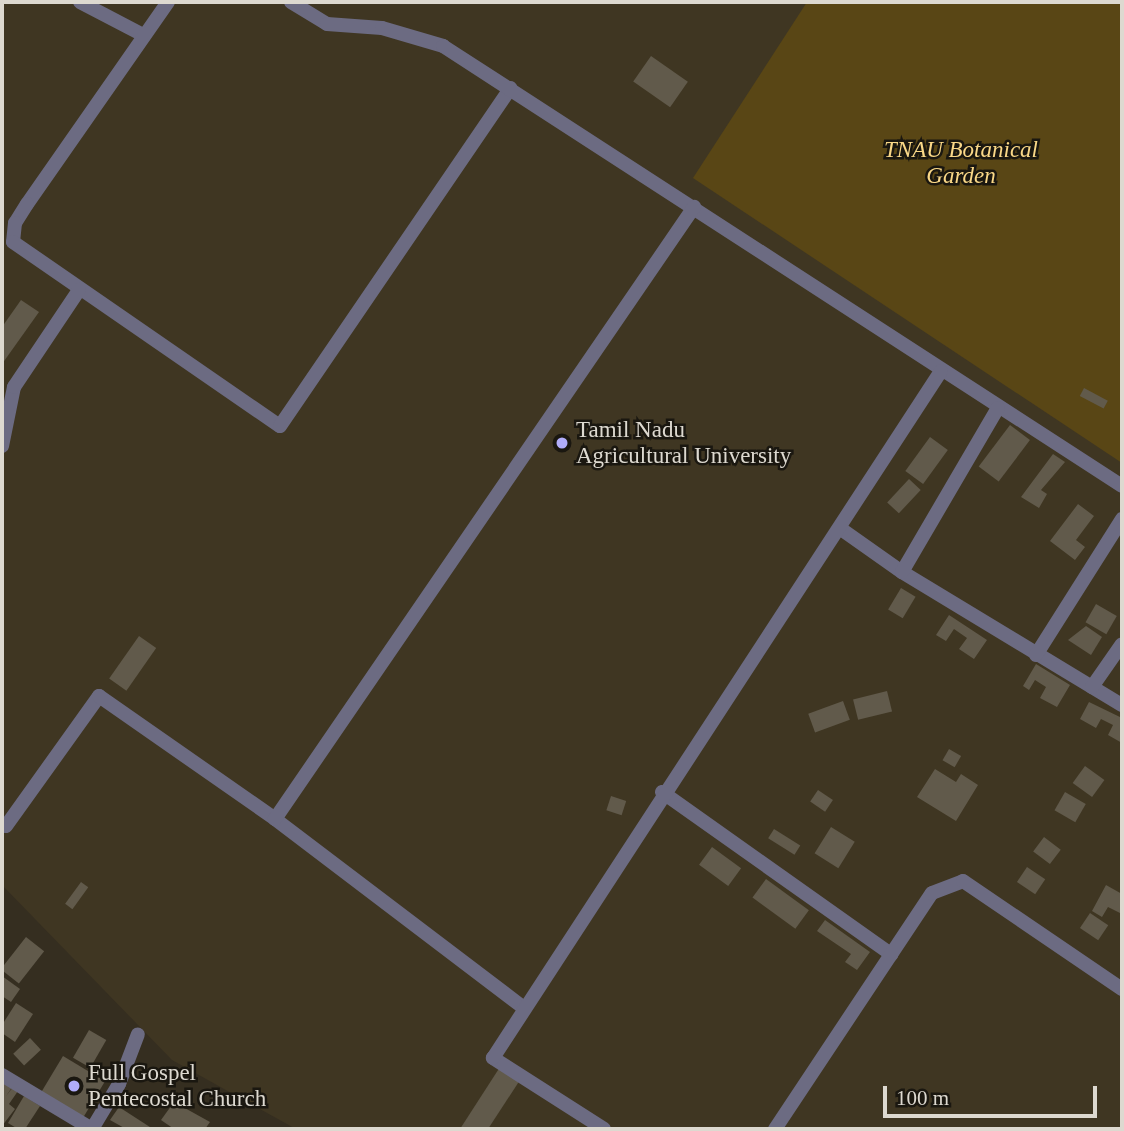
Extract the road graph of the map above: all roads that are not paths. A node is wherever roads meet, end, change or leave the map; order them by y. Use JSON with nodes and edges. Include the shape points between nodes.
{"nodes":[{"id":1,"x":80,"y":2,"type":"edge"},
{"id":2,"x":168,"y":2,"type":"edge"},
{"id":3,"x":291,"y":2,"type":"edge"},
{"id":4,"x":144,"y":35,"type":"junction"},
{"id":5,"x":511,"y":88,"type":"junction"},
{"id":6,"x":694,"y":207,"type":"junction"},
{"id":7,"x":79,"y":289,"type":"junction"},
{"id":8,"x":941,"y":371,"type":"junction"},
{"id":9,"x":998,"y":408,"type":"junction"},
{"id":10,"x":2,"y":446,"type":"edge"},
{"id":11,"x":1122,"y":486,"type":"edge"},
{"id":12,"x":1122,"y":519,"type":"edge"},
{"id":13,"x":842,"y":528,"type":"junction"},
{"id":14,"x":902,"y":572,"type":"junction"},
{"id":15,"x":1122,"y":644,"type":"edge"},
{"id":16,"x":1036,"y":655,"type":"junction"},
{"id":17,"x":1092,"y":687,"type":"junction"},
{"id":18,"x":1122,"y":705,"type":"edge"},
{"id":19,"x":662,"y":792,"type":"junction"},
{"id":20,"x":275,"y":819,"type":"junction"},
{"id":21,"x":2,"y":824,"type":"edge"},
{"id":22,"x":891,"y":954,"type":"junction"},
{"id":23,"x":1122,"y":989,"type":"edge"},
{"id":24,"x":524,"y":1007,"type":"junction"},
{"id":25,"x":138,"y":1034,"type":"dead end"},
{"id":26,"x":2,"y":1075,"type":"edge"},
{"id":27,"x":92,"y":1129,"type":"edge"},
{"id":28,"x":604,"y":1129,"type":"edge"},
{"id":29,"x":775,"y":1129,"type":"edge"}],
"edges":[{"from":1,"to":4,"type":"street"},
{"from":2,"to":4,"type":"street"},
{"from":3,"to":5,"type":"street","via":[[327,24],[430,40]]},
{"from":4,"to":7,"type":"street","via":[[12,235],[14,246]]},
{"from":5,"to":6,"type":"street"},
{"from":5,"to":7,"type":"street","via":[[280,426]]},
{"from":6,"to":8,"type":"street"},
{"from":6,"to":20,"type":"street"},
{"from":7,"to":10,"type":"street","via":[[14,387]]},
{"from":8,"to":9,"type":"street"},
{"from":8,"to":13,"type":"street"},
{"from":9,"to":11,"type":"street"},
{"from":9,"to":14,"type":"street"},
{"from":12,"to":16,"type":"street"},
{"from":13,"to":14,"type":"street"},
{"from":13,"to":19,"type":"street"},
{"from":14,"to":16,"type":"street"},
{"from":15,"to":17,"type":"street"},
{"from":16,"to":17,"type":"street"},
{"from":17,"to":18,"type":"street"},
{"from":19,"to":22,"type":"street"},
{"from":19,"to":24,"type":"street"},
{"from":20,"to":21,"type":"street","via":[[99,696],[6,826]]},
{"from":20,"to":24,"type":"street"},
{"from":22,"to":23,"type":"street","via":[[932,893],[962,881]]},
{"from":22,"to":29,"type":"street"},
{"from":24,"to":28,"type":"street","via":[[493,1058]]},
{"from":25,"to":27,"type":"street","via":[[119,1084]]},
{"from":26,"to":27,"type":"street"}]}
